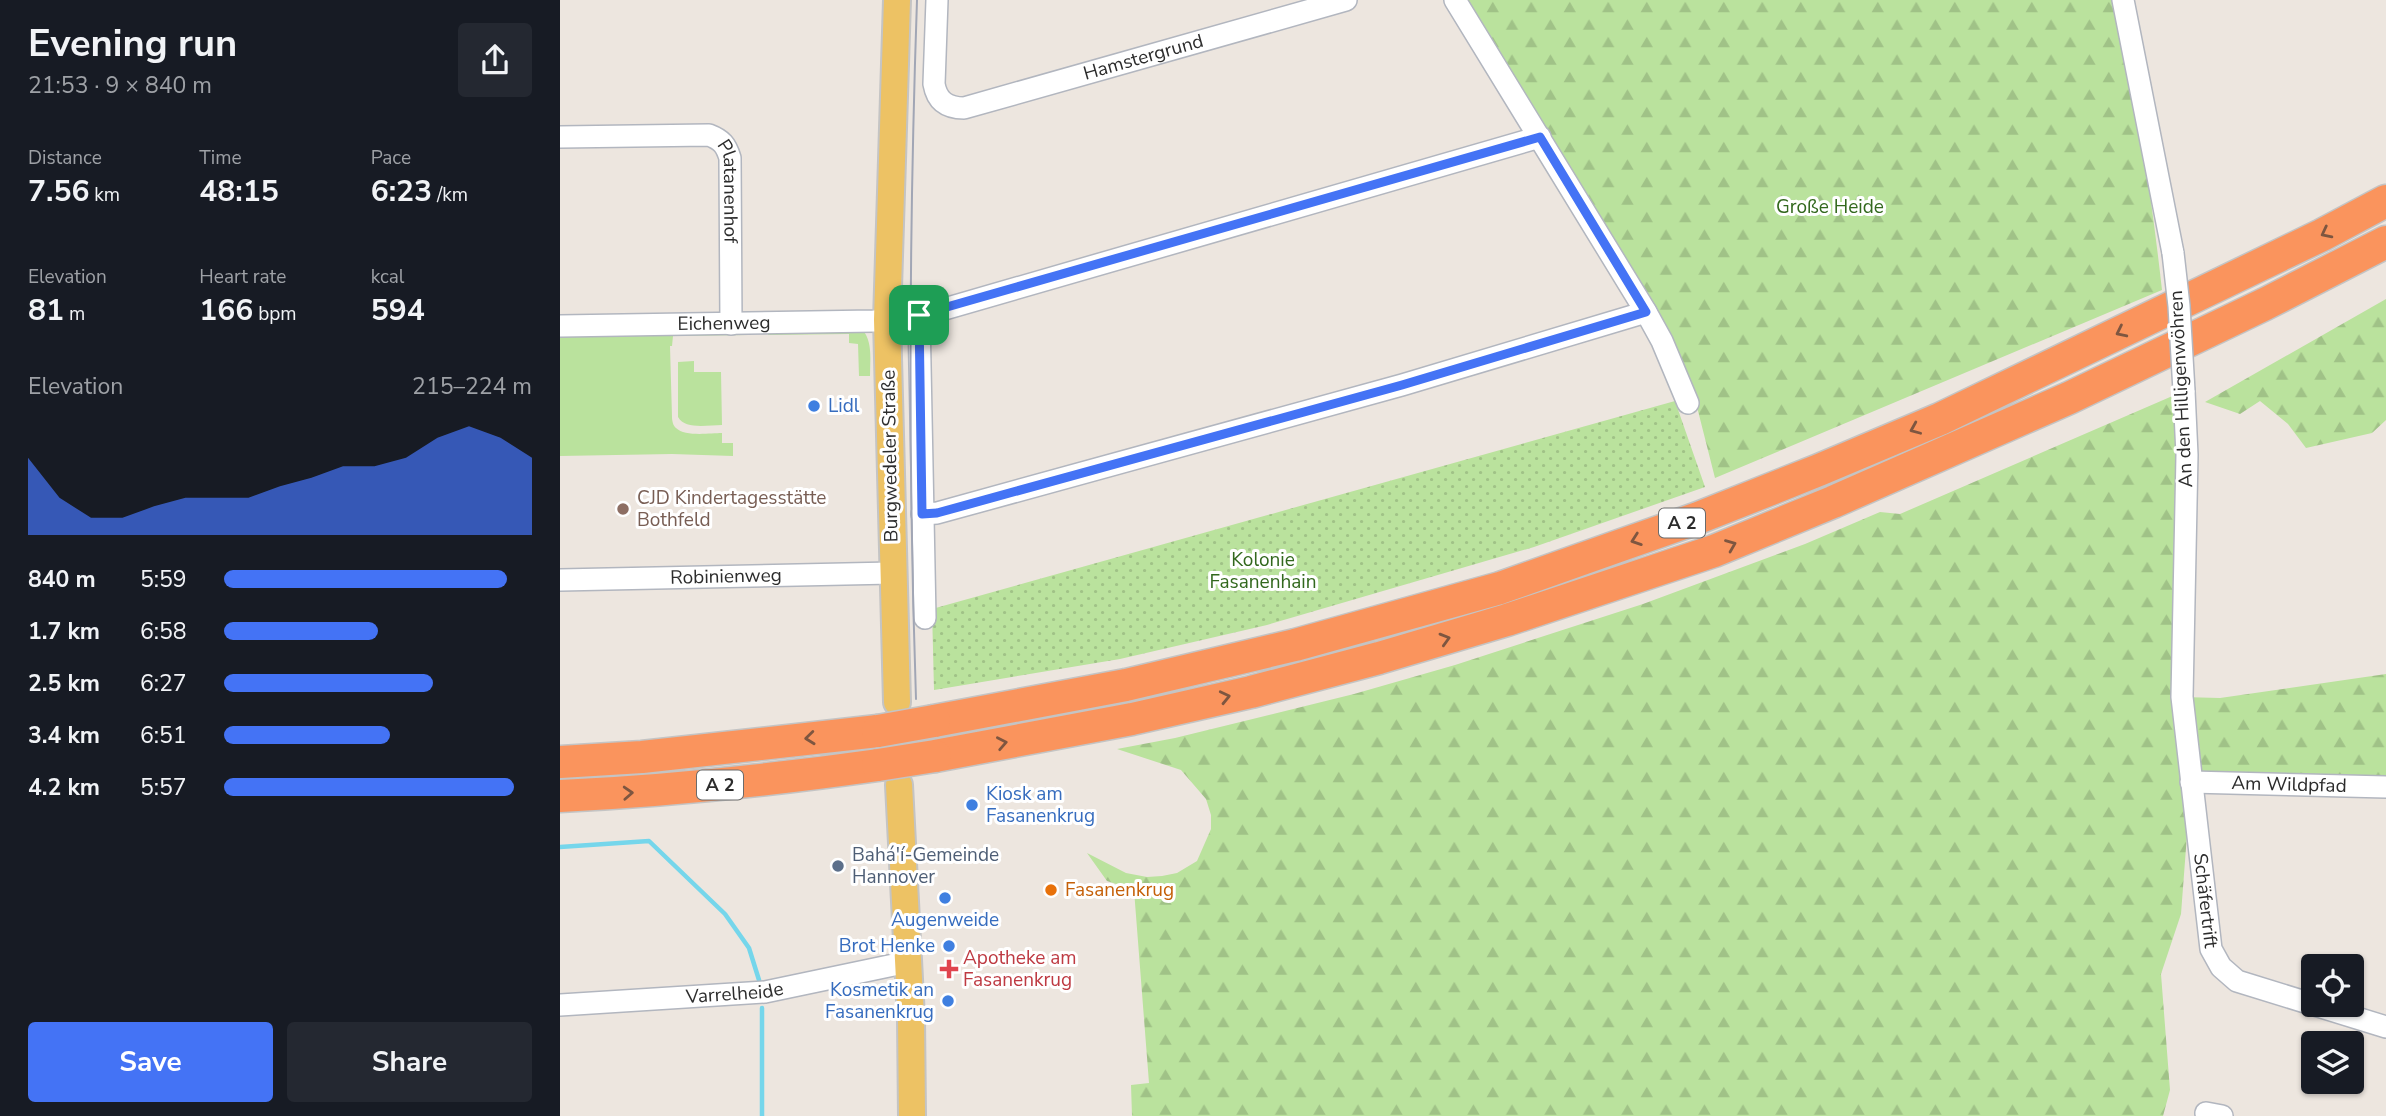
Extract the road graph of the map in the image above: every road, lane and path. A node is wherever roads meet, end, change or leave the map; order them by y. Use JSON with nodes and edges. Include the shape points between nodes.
{"nodes":[{"id":1,"x":897,"y":0,"type":"edge"},
{"id":2,"x":937,"y":0,"type":"edge"},
{"id":3,"x":1346,"y":0,"type":"edge"},
{"id":4,"x":1455,"y":0,"type":"edge"},
{"id":5,"x":2123,"y":0,"type":"edge"},
{"id":6,"x":560,"y":137,"type":"edge"},
{"id":7,"x":1540,"y":137,"type":"junction"},
{"id":8,"x":2386,"y":201,"type":"edge"},
{"id":9,"x":2386,"y":242,"type":"edge"},
{"id":10,"x":1646,"y":312,"type":"junction"},
{"id":11,"x":919,"y":315,"type":"junction"},
{"id":12,"x":887,"y":320,"type":"junction"},
{"id":13,"x":731,"y":324,"type":"junction"},
{"id":14,"x":560,"y":326,"type":"edge"},
{"id":15,"x":1688,"y":403,"type":"dead end"},
{"id":16,"x":922,"y":514,"type":"junction"},
{"id":17,"x":892,"y":573,"type":"junction"},
{"id":18,"x":560,"y":580,"type":"edge"},
{"id":19,"x":925,"y":618,"type":"dead end"},
{"id":20,"x":897,"y":702,"type":"dead end"},
{"id":21,"x":560,"y":762,"type":"edge"},
{"id":22,"x":889,"y":775,"type":"junction"},
{"id":23,"x":2191,"y":782,"type":"junction"},
{"id":24,"x":2386,"y":787,"type":"edge"},
{"id":25,"x":560,"y":796,"type":"edge"},
{"id":26,"x":908,"y":962,"type":"junction"},
{"id":27,"x":560,"y":1005,"type":"edge"},
{"id":28,"x":2386,"y":1027,"type":"edge"},
{"id":29,"x":912,"y":1116,"type":"edge"}],
"edges":[{"from":1,"to":12,"type":"main road","name":"Burgwedeler Straße"},
{"from":2,"to":3,"type":"street","name":"Hamstergrund","via":[[934,84],[936,95],[954,108]]},
{"from":4,"to":7,"type":"street"},
{"from":5,"to":23,"type":"street","name":"An den Hilligenwöhren","bridge":true,"via":[[2173,253],[2179,306],[2187,456],[2182,697]]},
{"from":6,"to":13,"type":"street","name":"Platanenhof","via":[[709,135],[727,146]]},
{"from":7,"to":10,"type":"street"},
{"from":7,"to":11,"type":"street","name":"Eichenweg"},
{"from":8,"to":21,"type":"highway","number":"A 2","one_way":true,"bridge":true,"via":[[1940,419],[1698,518],[1500,588],[1295,645],[1126,685],[934,721],[642,757]]},
{"from":22,"to":9,"type":"highway","number":"A 2","one_way":true,"bridge":true,"via":[[935,756],[1132,719],[1328,671],[1507,620],[1714,551],[2069,398]]},
{"from":10,"to":15,"type":"street"},
{"from":10,"to":16,"type":"street","via":[[1402,385]]},
{"from":11,"to":12,"type":"street","name":"Eichenweg"},
{"from":11,"to":16,"type":"street","name":"Burgwedeler Straße"},
{"from":12,"to":13,"type":"street","name":"Eichenweg"},
{"from":12,"to":17,"type":"main road","name":"Burgwedeler Straße"},
{"from":13,"to":14,"type":"street","name":"Eichenweg"},
{"from":16,"to":19,"type":"street","name":"Burgwedeler Straße"},
{"from":17,"to":18,"type":"street","name":"Robinienweg"},
{"from":17,"to":20,"type":"main road","name":"Burgwedeler Straße"},
{"from":25,"to":22,"type":"highway","number":"A 2","one_way":true},
{"from":22,"to":26,"type":"main road"},
{"from":23,"to":24,"type":"street","name":"Am Wildpfad"},
{"from":23,"to":28,"type":"street","name":"Schäfertrift","via":[[2211,949],[2221,967],[2237,981]]},
{"from":26,"to":27,"type":"street","name":"Varrelheide","via":[[765,992]]},
{"from":26,"to":29,"type":"main road"}]}
